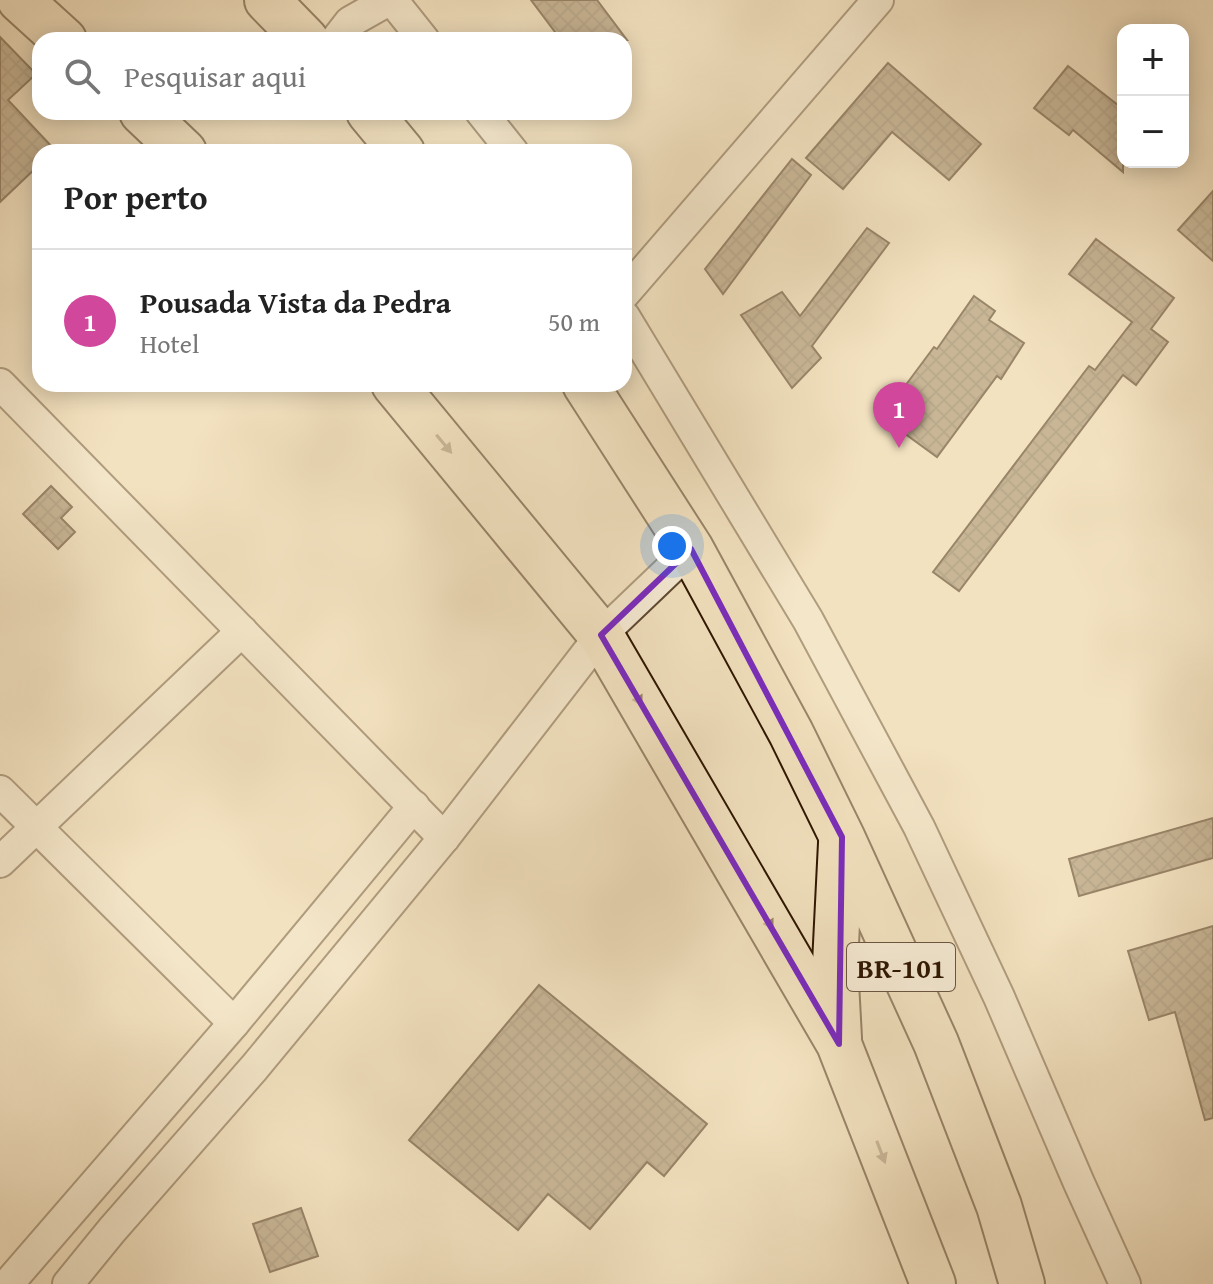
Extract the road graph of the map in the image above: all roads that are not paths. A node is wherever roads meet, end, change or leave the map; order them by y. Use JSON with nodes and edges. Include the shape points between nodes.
{"nodes":[{"id":1,"x":20,"y":0,"type":"edge"},
{"id":2,"x":267,"y":0,"type":"edge"},
{"id":3,"x":390,"y":0,"type":"edge"},
{"id":4,"x":878,"y":0,"type":"edge"},
{"id":5,"x":55,"y":32,"type":"edge"},
{"id":6,"x":298,"y":32,"type":"edge"},
{"id":7,"x":342,"y":32,"type":"edge"},
{"id":8,"x":417,"y":32,"type":"edge"},
{"id":9,"x":150,"y":120,"type":"edge"},
{"id":10,"x":376,"y":120,"type":"edge"},
{"id":11,"x":487,"y":120,"type":"edge"},
{"id":12,"x":176,"y":144,"type":"edge"},
{"id":13,"x":395,"y":144,"type":"edge"},
{"id":14,"x":507,"y":144,"type":"edge"},
{"id":15,"x":632,"y":285,"type":"edge"},
{"id":16,"x":632,"y":329,"type":"edge"},
{"id":17,"x":0,"y":384,"type":"edge"},
{"id":18,"x":401,"y":392,"type":"edge"},
{"id":19,"x":590,"y":392,"type":"edge"},
{"id":20,"x":691,"y":549,"type":"junction"},
{"id":21,"x":242,"y":631,"type":"junction"},
{"id":22,"x":601,"y":635,"type":"junction"},
{"id":23,"x":0,"y":791,"type":"edge"},
{"id":24,"x":414,"y":806,"type":"junction"},
{"id":25,"x":37,"y":827,"type":"junction"},
{"id":26,"x":842,"y":837,"type":"junction"},
{"id":27,"x":444,"y":838,"type":"junction"},
{"id":28,"x":0,"y":862,"type":"edge"},
{"id":29,"x":234,"y":1023,"type":"junction"},
{"id":30,"x":839,"y":1044,"type":"junction"},
{"id":31,"x":8,"y":1284,"type":"edge"},
{"id":32,"x":68,"y":1284,"type":"edge"},
{"id":33,"x":933,"y":1284,"type":"edge"},
{"id":34,"x":1022,"y":1284,"type":"edge"},
{"id":35,"x":1125,"y":1284,"type":"edge"}],
"edges":[{"from":1,"to":5,"type":"highway"},
{"from":2,"to":6,"type":"highway"},
{"from":3,"to":7,"type":"street"},
{"from":3,"to":8,"type":"street"},
{"from":4,"to":15,"type":"street"},
{"from":9,"to":12,"type":"highway"},
{"from":10,"to":13,"type":"highway"},
{"from":11,"to":14,"type":"street"},
{"from":16,"to":35,"type":"street","via":[[808,620],[919,827]]},
{"from":17,"to":21,"type":"street"},
{"from":18,"to":22,"type":"highway","one_way":true},
{"from":19,"to":20,"type":"highway","number":"BR-101"},
{"from":20,"to":22,"type":"street"},
{"from":20,"to":26,"type":"highway","number":"BR-101"},
{"from":21,"to":24,"type":"street"},
{"from":21,"to":25,"type":"street"},
{"from":22,"to":27,"type":"street"},
{"from":22,"to":30,"type":"highway","one_way":true},
{"from":23,"to":25,"type":"street"},
{"from":24,"to":27,"type":"street"},
{"from":24,"to":29,"type":"street"},
{"from":25,"to":28,"type":"street"},
{"from":25,"to":29,"type":"street"},
{"from":26,"to":30,"type":"highway","via":[[835,964]]},
{"from":26,"to":34,"type":"highway","number":"BR-101","via":[[936,1043],[999,1206]]},
{"from":27,"to":32,"type":"street"},
{"from":29,"to":31,"type":"street"},
{"from":30,"to":33,"type":"highway","one_way":true}]}
